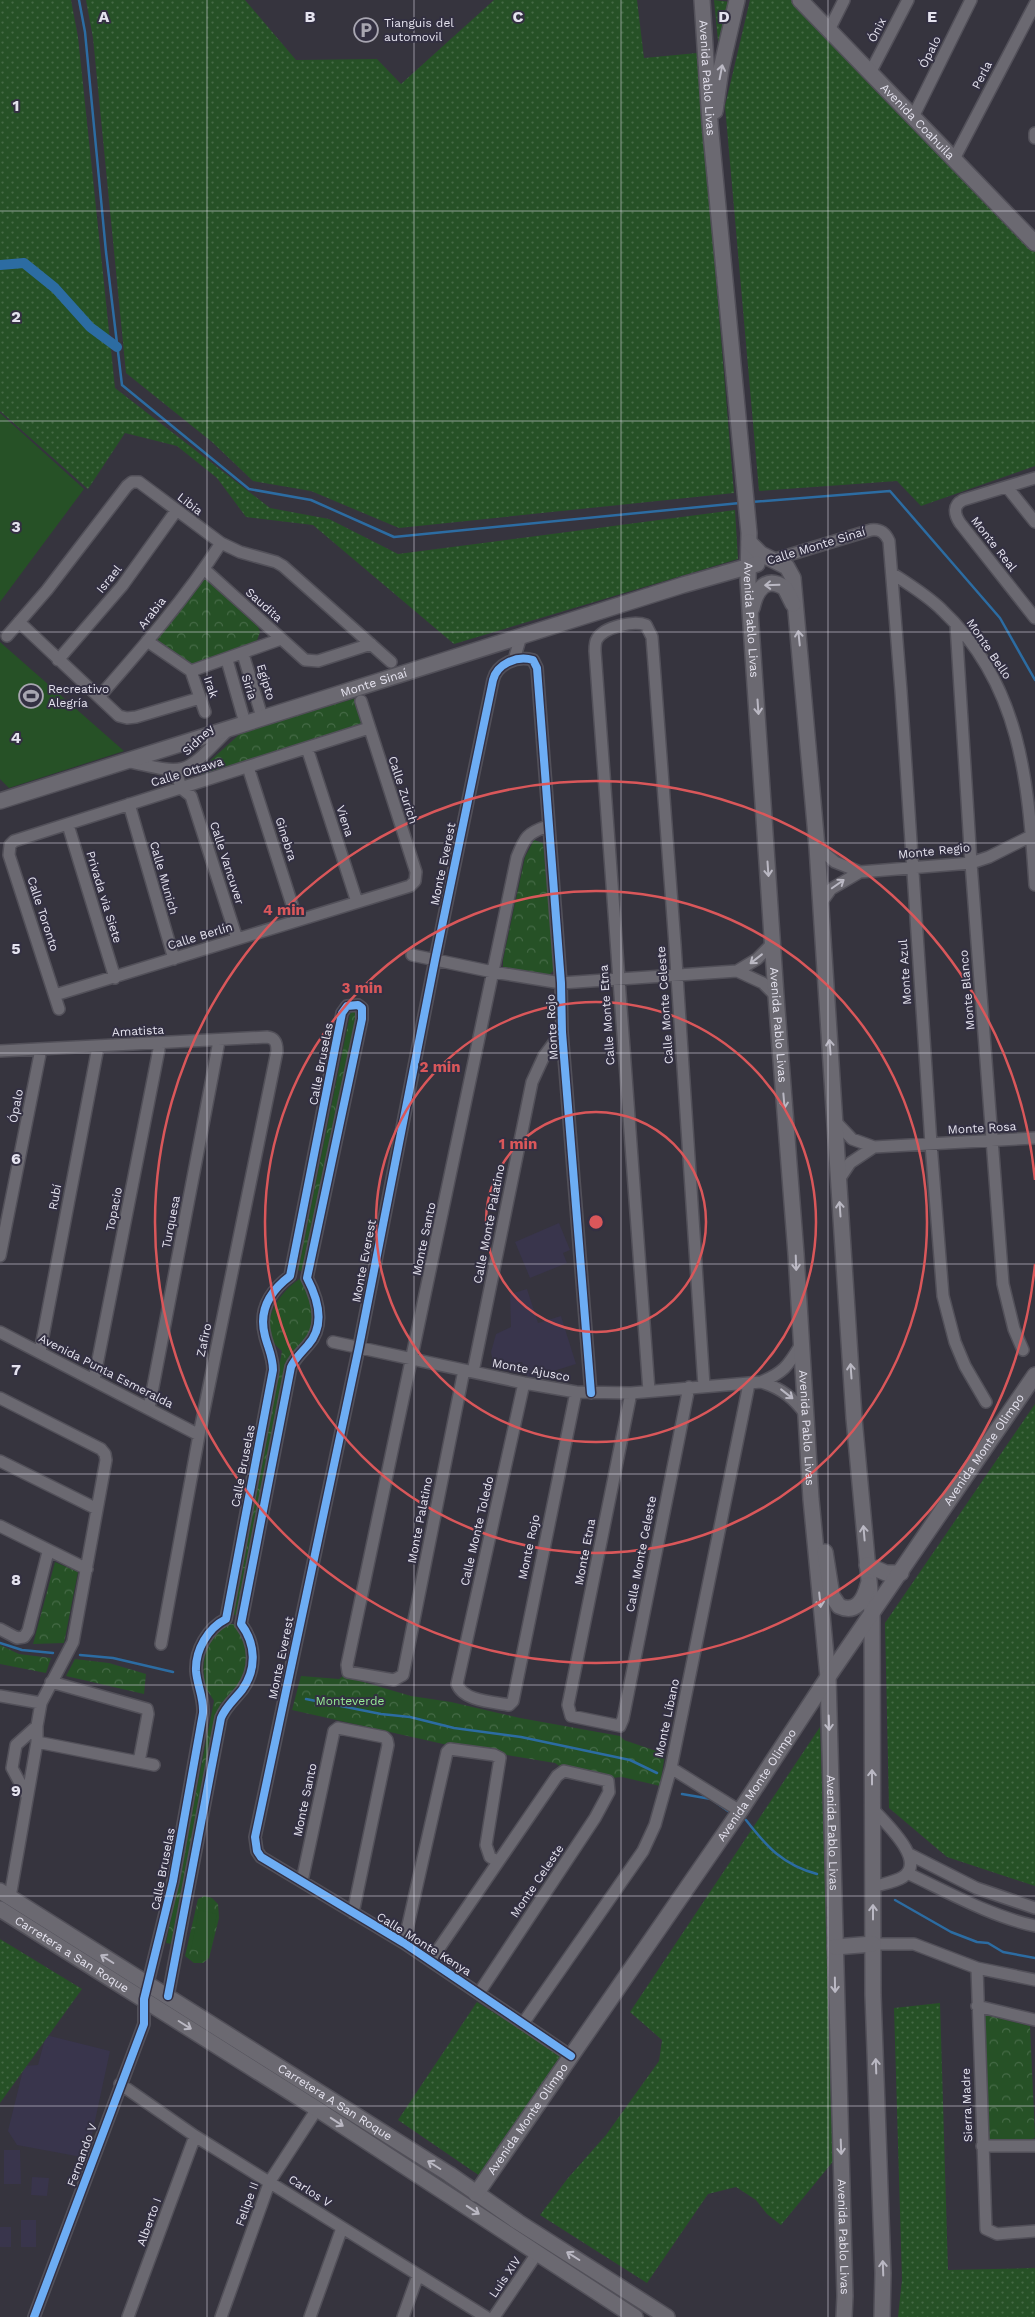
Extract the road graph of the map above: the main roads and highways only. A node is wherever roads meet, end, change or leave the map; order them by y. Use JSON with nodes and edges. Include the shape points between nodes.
{"nodes":[{"id":1,"x":702,"y":0,"type":"edge"},
{"id":2,"x":737,"y":0,"type":"edge"},
{"id":3,"x":800,"y":0,"type":"edge"},
{"id":4,"x":713,"y":155,"type":"junction"},
{"id":5,"x":1035,"y":242,"type":"edge"},
{"id":6,"x":749,"y":537,"type":"junction"},
{"id":7,"x":772,"y":560,"type":"junction"},
{"id":8,"x":748,"y":566,"type":"junction"},
{"id":9,"x":796,"y":613,"type":"junction"},
{"id":10,"x":751,"y":614,"type":"junction"},
{"id":11,"x":0,"y":801,"type":"edge"},
{"id":12,"x":1035,"y":1375,"type":"edge"},
{"id":13,"x":810,"y":1499,"type":"junction"},
{"id":14,"x":867,"y":1565,"type":"junction"},
{"id":15,"x":901,"y":1573,"type":"junction"},
{"id":16,"x":869,"y":1582,"type":"junction"},
{"id":17,"x":872,"y":1613,"type":"junction"},
{"id":18,"x":828,"y":1678,"type":"junction"},
{"id":19,"x":3,"y":1899,"type":"edge"},
{"id":20,"x":873,"y":1944,"type":"junction"},
{"id":21,"x":834,"y":1947,"type":"junction"},
{"id":22,"x":144,"y":1999,"type":"joint"},
{"id":23,"x":476,"y":2194,"type":"junction"},
{"id":24,"x":615,"y":2282,"type":"junction"},
{"id":25,"x":635,"y":2317,"type":"edge"},
{"id":26,"x":655,"y":2317,"type":"edge"},
{"id":27,"x":667,"y":2317,"type":"edge"},
{"id":28,"x":844,"y":2317,"type":"edge"},
{"id":29,"x":882,"y":2317,"type":"edge"}],
"edges":[{"from":1,"to":4,"type":"main road","name":"Avenida Pablo Livas"},
{"from":4,"to":2,"type":"main road","name":"Avenida Pablo Livas","one_way":true,"via":[[718,92]]},
{"from":3,"to":5,"type":"main road","name":"Avenida Coahuila"},
{"from":4,"to":6,"type":"main road","name":"Avenida Pablo Livas"},
{"from":6,"to":7,"type":"main road","name":"Avenida Pablo Livas","via":[[760,554]]},
{"from":6,"to":8,"type":"main road","name":"Avenida Pablo Livas"},
{"from":7,"to":8,"type":"main road","name":"Calle Monte Sinaí"},
{"from":7,"to":9,"type":"main road","name":"Avenida Pablo Livas","via":[[791,573]]},
{"from":8,"to":10,"type":"main road","name":"Avenida Pablo Livas"},
{"from":8,"to":11,"type":"main road","name":"Monte Sinaí"},
{"from":9,"to":10,"type":"main road","one_way":true,"via":[[785,588],[771,584],[756,592]]},
{"from":14,"to":9,"type":"main road","name":"Avenida Pablo Livas","one_way":true,"via":[[854,1418],[817,847]]},
{"from":10,"to":13,"type":"main road","name":"Avenida Pablo Livas","one_way":true},
{"from":12,"to":15,"type":"main road","name":"Avenida Monte Olimpo"},
{"from":13,"to":16,"type":"main road","via":[[824,1547],[834,1600],[842,1608],[856,1607],[863,1600]]},
{"from":13,"to":18,"type":"main road","name":"Avenida Pablo Livas","one_way":true},
{"from":14,"to":15,"type":"main road","via":[[886,1573]]},
{"from":14,"to":16,"type":"main road","name":"Avenida Pablo Livas"},
{"from":15,"to":17,"type":"main road","name":"Avenida Monte Olimpo"},
{"from":16,"to":17,"type":"main road","name":"Avenida Pablo Livas"},
{"from":17,"to":18,"type":"main road","name":"Avenida Monte Olimpo"},
{"from":20,"to":17,"type":"main road","one_way":true},
{"from":18,"to":21,"type":"main road","name":"Avenida Pablo Livas","one_way":true},
{"from":18,"to":23,"type":"main road","name":"Avenida Monte Olimpo"},
{"from":19,"to":22,"type":"main road","name":"Carretera a San Roque"},
{"from":23,"to":19,"type":"main road","name":"Carretera A San Roque","one_way":true,"via":[[149,1984]]},
{"from":20,"to":21,"type":"main road"},
{"from":29,"to":20,"type":"main road","one_way":true},
{"from":21,"to":28,"type":"main road","name":"Avenida Pablo Livas","one_way":true},
{"from":22,"to":25,"type":"main road","name":"Carretera A San Roque","one_way":true},
{"from":24,"to":23,"type":"main road","name":"Carretera A San Roque","one_way":true},
{"from":24,"to":26,"type":"main road","via":[[618,2293]]},
{"from":24,"to":27,"type":"main road","name":"Carretera A San Roque"}]}
